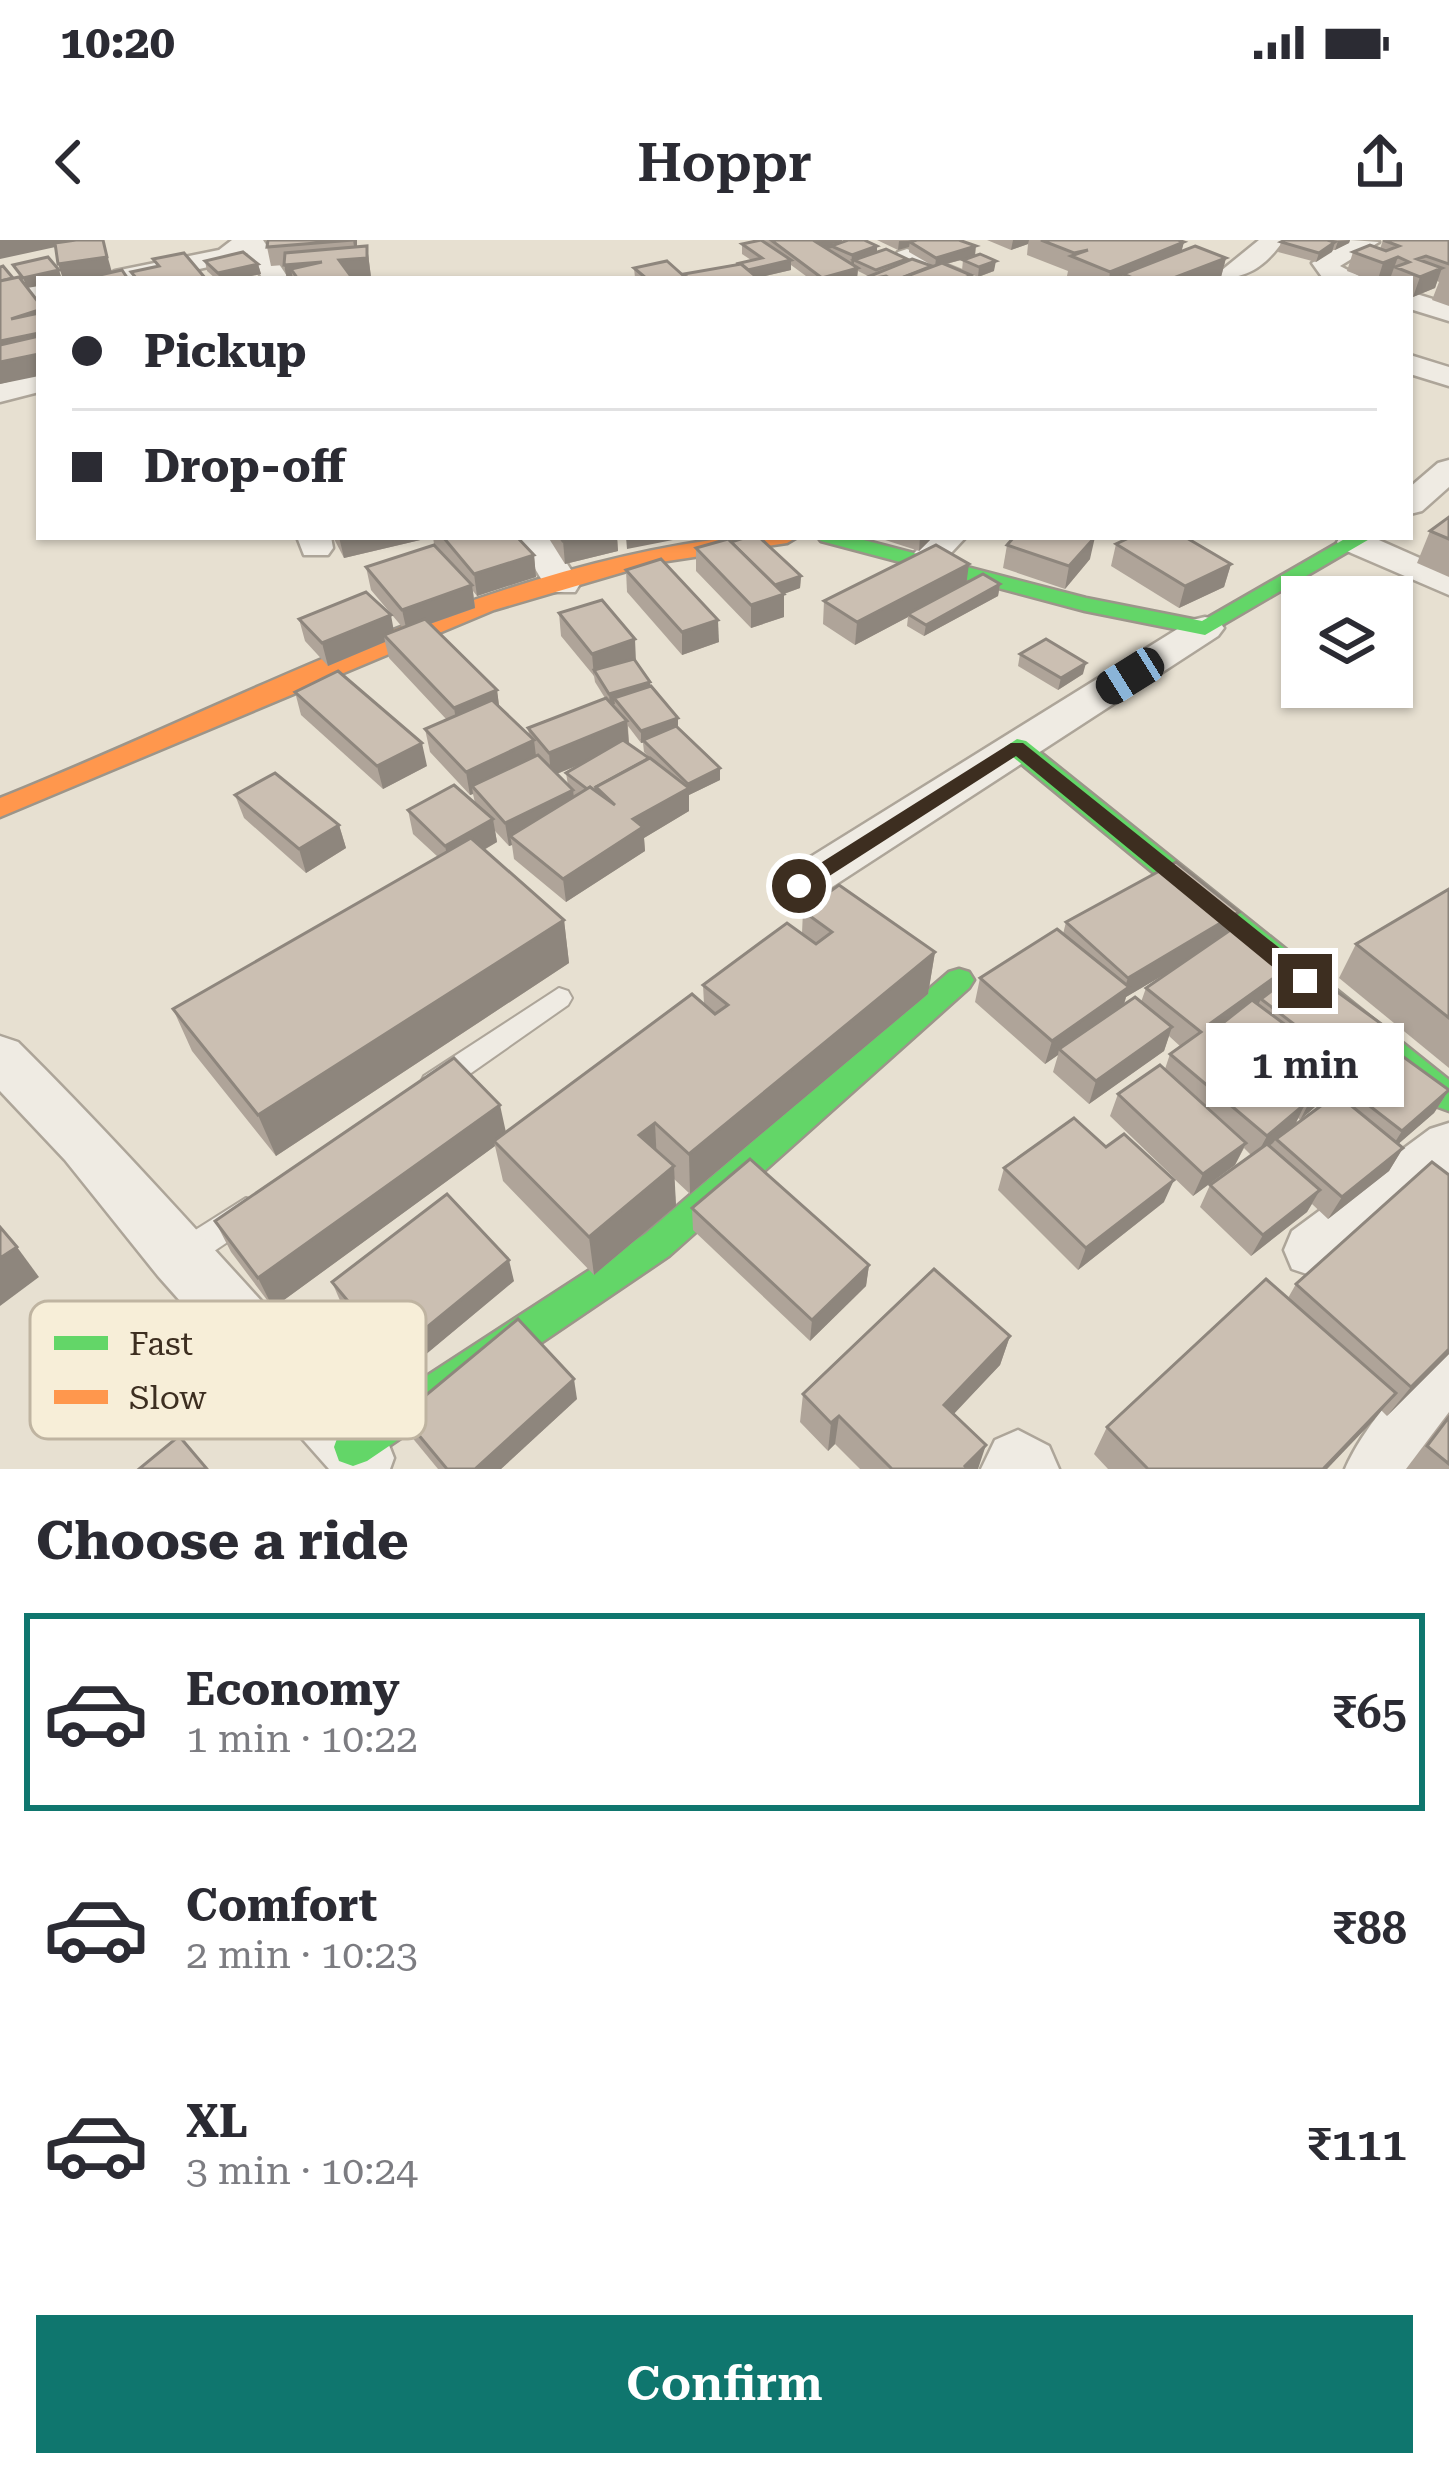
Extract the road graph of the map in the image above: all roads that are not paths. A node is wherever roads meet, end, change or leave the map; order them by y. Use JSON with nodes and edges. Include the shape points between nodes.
{"nodes":[{"id":1,"x":249,"y":240,"type":"edge"},
{"id":2,"x":1271,"y":240,"type":"edge"},
{"id":3,"x":1367,"y":241,"type":"edge"},
{"id":4,"x":907,"y":257,"type":"edge"},
{"id":5,"x":129,"y":276,"type":"edge"},
{"id":6,"x":274,"y":276,"type":"edge"},
{"id":7,"x":950,"y":276,"type":"edge"},
{"id":8,"x":1228,"y":276,"type":"edge"},
{"id":9,"x":1343,"y":276,"type":"edge"},
{"id":10,"x":36,"y":293,"type":"edge"},
{"id":11,"x":0,"y":300,"type":"edge"},
{"id":12,"x":1413,"y":301,"type":"edge"},
{"id":13,"x":1449,"y":313,"type":"edge"},
{"id":14,"x":1413,"y":365,"type":"edge"},
{"id":15,"x":1449,"y":377,"type":"edge"},
{"id":16,"x":36,"y":384,"type":"edge"},
{"id":17,"x":0,"y":393,"type":"edge"},
{"id":18,"x":1449,"y":470,"type":"edge"},
{"id":19,"x":1413,"y":501,"type":"edge"},
{"id":20,"x":535,"y":540,"type":"edge"},
{"id":21,"x":767,"y":540,"type":"edge"},
{"id":22,"x":856,"y":540,"type":"edge"},
{"id":23,"x":1359,"y":540,"type":"edge"},
{"id":24,"x":936,"y":549,"type":"edge"},
{"id":25,"x":562,"y":584,"type":"junction"},
{"id":26,"x":1449,"y":584,"type":"edge"},
{"id":27,"x":1205,"y":628,"type":"junction"},
{"id":28,"x":1017,"y":747,"type":"junction"},
{"id":29,"x":0,"y":808,"type":"edge"},
{"id":30,"x":799,"y":886,"type":"dead end"},
{"id":31,"x":959,"y":980,"type":"dead end"},
{"id":32,"x":560,"y":998,"type":"dead end"},
{"id":33,"x":0,"y":1057,"type":"edge"},
{"id":34,"x":1449,"y":1098,"type":"edge"},
{"id":35,"x":406,"y":1103,"type":"edge"},
{"id":36,"x":1449,"y":1146,"type":"edge"},
{"id":37,"x":271,"y":1195,"type":"edge"},
{"id":38,"x":1313,"y":1250,"type":"dead end"},
{"id":39,"x":179,"y":1257,"type":"junction"},
{"id":40,"x":218,"y":1301,"type":"edge"},
{"id":41,"x":1449,"y":1382,"type":"edge"},
{"id":42,"x":426,"y":1413,"type":"edge"},
{"id":43,"x":390,"y":1439,"type":"edge"},
{"id":44,"x":360,"y":1461,"type":"edge"},
{"id":45,"x":1014,"y":1469,"type":"edge"},
{"id":46,"x":1026,"y":1469,"type":"edge"},
{"id":47,"x":1378,"y":1469,"type":"edge"}],
"edges":[{"from":1,"to":5,"type":"street","via":[[226,256]]},
{"from":1,"to":6,"type":"street"},
{"from":2,"to":8,"type":"street"},
{"from":3,"to":9,"type":"street","via":[[1325,263]]},
{"from":4,"to":7,"type":"street"},
{"from":10,"to":11,"type":"street"},
{"from":12,"to":13,"type":"street"},
{"from":14,"to":15,"type":"street"},
{"from":16,"to":17,"type":"street"},
{"from":18,"to":19,"type":"street"},
{"from":20,"to":25,"type":"street"},
{"from":21,"to":25,"type":"street","via":[[636,560]]},
{"from":22,"to":24,"type":"street"},
{"from":23,"to":26,"type":"street"},
{"from":23,"to":27,"type":"street"},
{"from":24,"to":27,"type":"street","via":[[1085,604]]},
{"from":25,"to":29,"type":"street","via":[[452,621]]},
{"from":27,"to":28,"type":"street"},
{"from":28,"to":30,"type":"street"},
{"from":28,"to":34,"type":"street"},
{"from":31,"to":42,"type":"street","via":[[657,1245]]},
{"from":32,"to":35,"type":"lane"},
{"from":33,"to":39,"type":"street"},
{"from":36,"to":38,"type":"street"},
{"from":37,"to":39,"type":"lane"},
{"from":39,"to":40,"type":"street"},
{"from":41,"to":47,"type":"street"},
{"from":43,"to":44,"type":"street"},
{"from":45,"to":46,"type":"street"}]}
